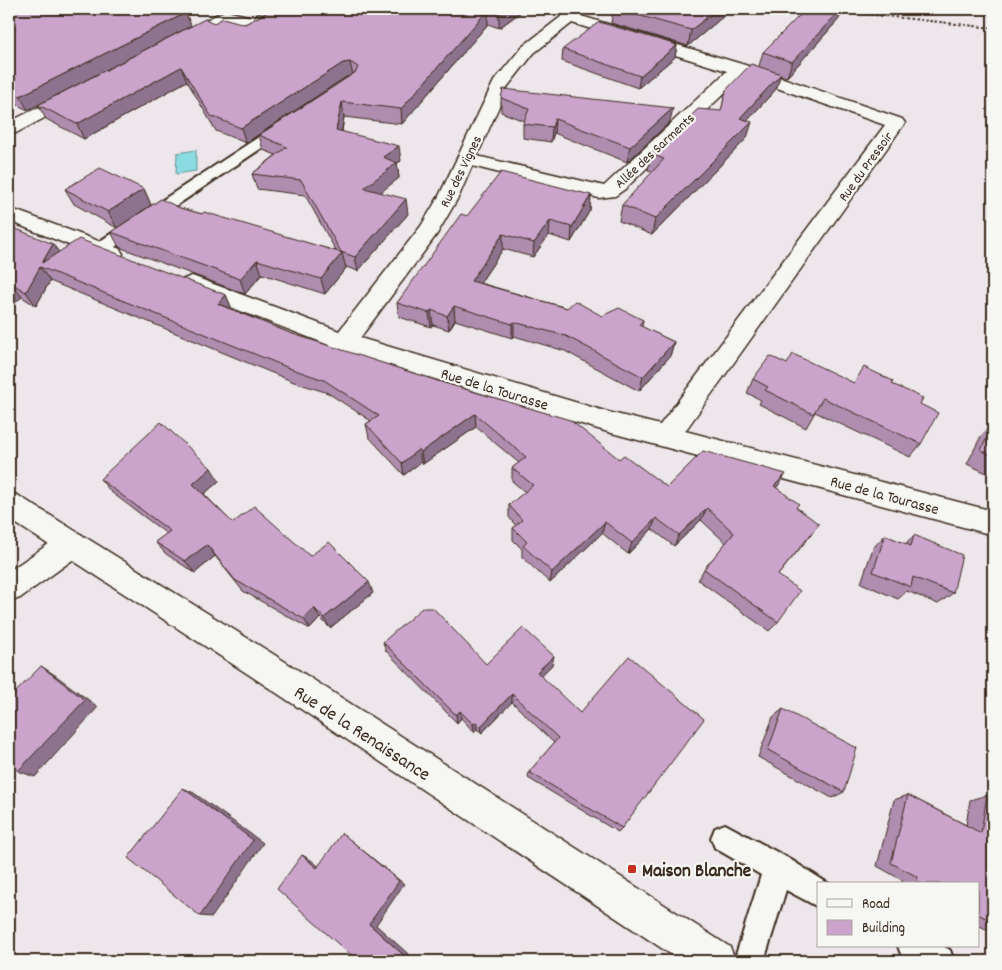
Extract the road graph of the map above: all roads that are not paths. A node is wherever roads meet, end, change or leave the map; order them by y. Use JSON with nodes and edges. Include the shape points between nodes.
{"nodes":[{"id":1,"x":206,"y":9,"type":"edge"},
{"id":2,"x":283,"y":9,"type":"edge"},
{"id":3,"x":575,"y":13,"type":"edge"},
{"id":4,"x":226,"y":16,"type":"junction"},
{"id":5,"x":165,"y":48,"type":"edge"},
{"id":6,"x":738,"y":69,"type":"junction"},
{"id":7,"x":87,"y":88,"type":"edge"},
{"id":8,"x":295,"y":120,"type":"edge"},
{"id":9,"x":9,"y":129,"type":"edge"},
{"id":10,"x":467,"y":159,"type":"junction"},
{"id":11,"x":9,"y":214,"type":"edge"},
{"id":12,"x":100,"y":249,"type":"junction"},
{"id":13,"x":134,"y":262,"type":"edge"},
{"id":14,"x":171,"y":276,"type":"edge"},
{"id":15,"x":344,"y":342,"type":"junction"},
{"id":16,"x":666,"y":437,"type":"junction"},
{"id":17,"x":9,"y":504,"type":"edge"},
{"id":18,"x":993,"y":523,"type":"edge"},
{"id":19,"x":72,"y":544,"type":"junction"},
{"id":20,"x":9,"y":588,"type":"edge"},
{"id":21,"x":725,"y":838,"type":"dead end"},
{"id":22,"x":778,"y":868,"type":"junction"},
{"id":23,"x":817,"y":891,"type":"edge"},
{"id":24,"x":916,"y":948,"type":"edge"},
{"id":25,"x":716,"y":961,"type":"edge"},
{"id":26,"x":749,"y":961,"type":"edge"},
{"id":27,"x":939,"y":961,"type":"edge"}],
"edges":[{"from":1,"to":4,"type":"street"},
{"from":2,"to":4,"type":"street","via":[[254,22]]},
{"from":3,"to":6,"type":"street","name":"Rue du Pressoir"},
{"from":3,"to":10,"type":"street","name":"Rue des Vignes","via":[[528,50],[500,85]]},
{"from":4,"to":5,"type":"street"},
{"from":6,"to":10,"type":"street","name":"Allée des Sarments","via":[[618,186],[608,192]]},
{"from":6,"to":16,"type":"street","name":"Rue du Pressoir","via":[[896,123]]},
{"from":7,"to":9,"type":"street"},
{"from":8,"to":12,"type":"lane"},
{"from":10,"to":15,"type":"street","name":"Rue des Vignes","via":[[430,229]]},
{"from":11,"to":12,"type":"street"},
{"from":12,"to":13,"type":"street"},
{"from":14,"to":15,"type":"street","name":"Rue de la Tourasse"},
{"from":15,"to":16,"type":"street","name":"Rue de la Tourasse"},
{"from":16,"to":18,"type":"street","name":"Rue de la Tourasse"},
{"from":17,"to":19,"type":"street","name":"Rue de la Renaissance"},
{"from":19,"to":20,"type":"street"},
{"from":19,"to":25,"type":"street","name":"Rue de la Renaissance"},
{"from":21,"to":22,"type":"lane"},
{"from":22,"to":23,"type":"lane"},
{"from":22,"to":26,"type":"lane"},
{"from":24,"to":27,"type":"lane"}]}
